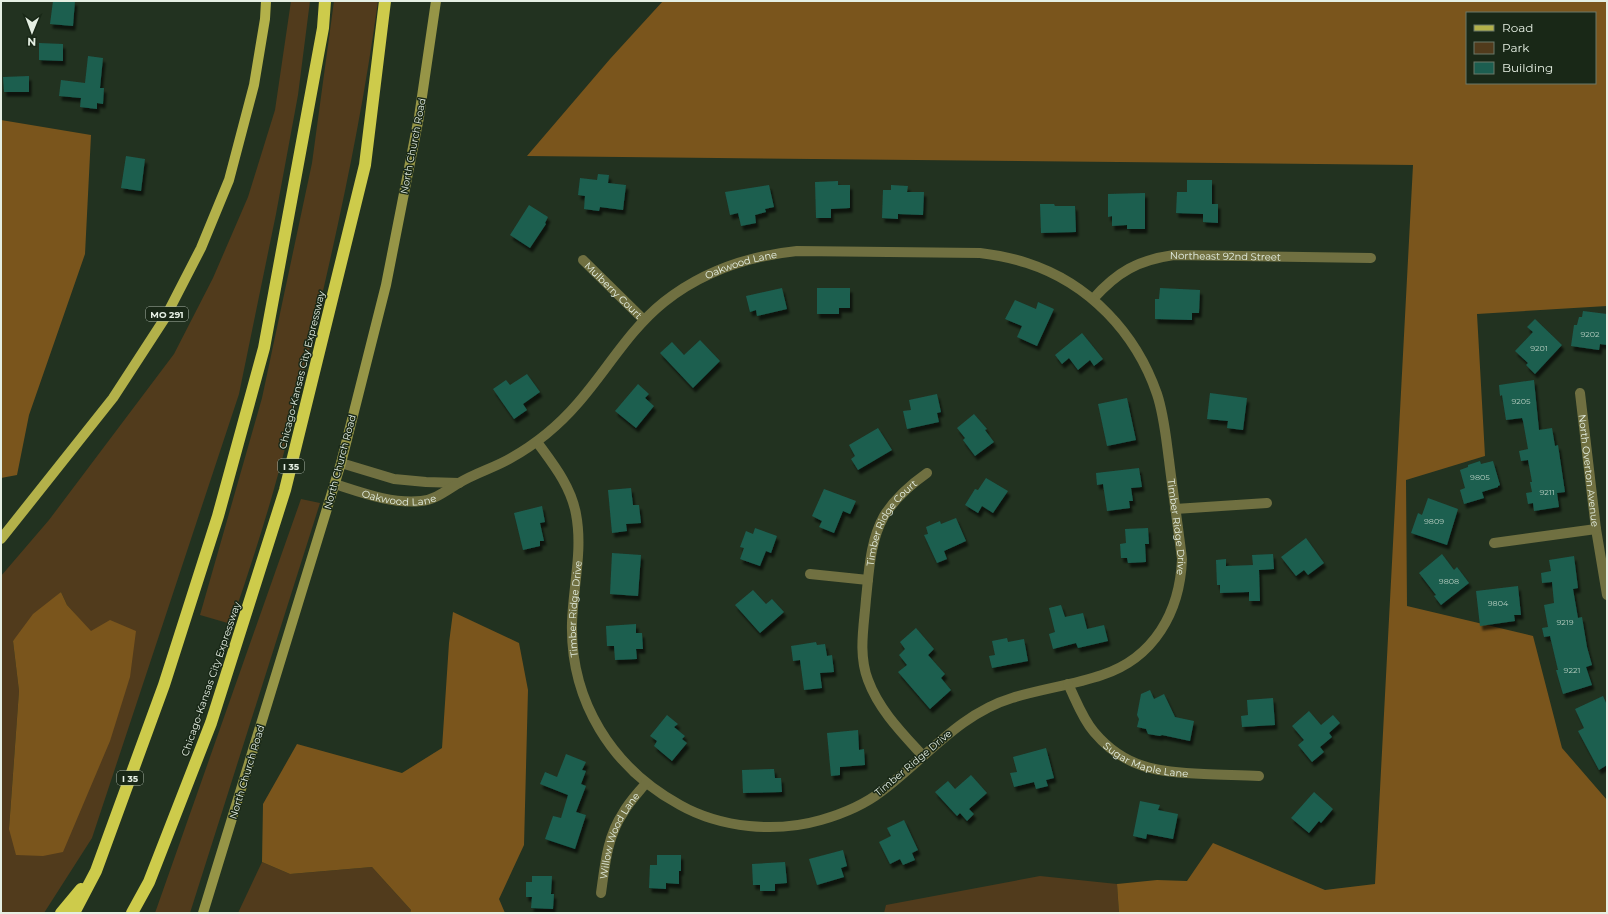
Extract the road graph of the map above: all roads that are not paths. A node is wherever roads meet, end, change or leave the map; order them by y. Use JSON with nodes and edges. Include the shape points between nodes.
{"nodes":[{"id":1,"x":266,"y":1,"type":"edge"},
{"id":2,"x":325,"y":1,"type":"edge"},
{"id":3,"x":385,"y":1,"type":"edge"},
{"id":4,"x":436,"y":1,"type":"edge"},
{"id":5,"x":1372,"y":258,"type":"dead end"},
{"id":6,"x":583,"y":260,"type":"dead end"},
{"id":7,"x":1093,"y":299,"type":"junction"},
{"id":8,"x":644,"y":320,"type":"junction"},
{"id":9,"x":1580,"y":392,"type":"dead end"},
{"id":10,"x":537,"y":442,"type":"junction"},
{"id":11,"x":341,"y":463,"type":"junction"},
{"id":12,"x":927,"y":473,"type":"dead end"},
{"id":13,"x":459,"y":483,"type":"junction"},
{"id":14,"x":335,"y":484,"type":"junction"},
{"id":15,"x":1267,"y":503,"type":"dead end"},
{"id":16,"x":1175,"y":508,"type":"junction"},
{"id":17,"x":1596,"y":529,"type":"junction"},
{"id":18,"x":1,"y":539,"type":"edge"},
{"id":19,"x":1494,"y":543,"type":"dead end"},
{"id":20,"x":810,"y":574,"type":"dead end"},
{"id":21,"x":868,"y":580,"type":"junction"},
{"id":22,"x":1607,"y":595,"type":"edge"},
{"id":23,"x":1068,"y":684,"type":"junction"},
{"id":24,"x":923,"y":756,"type":"junction"},
{"id":25,"x":1259,"y":776,"type":"dead end"},
{"id":26,"x":646,"y":783,"type":"junction"},
{"id":27,"x":96,"y":871,"type":"junction"},
{"id":28,"x":149,"y":882,"type":"junction"},
{"id":29,"x":601,"y":893,"type":"dead end"},
{"id":30,"x":61,"y":913,"type":"edge"},
{"id":31,"x":74,"y":913,"type":"edge"},
{"id":32,"x":132,"y":913,"type":"edge"},
{"id":33,"x":140,"y":913,"type":"edge"},
{"id":34,"x":203,"y":913,"type":"edge"}],
"edges":[{"from":1,"to":18,"type":"main road","number":"MO 291","via":[[254,85],[229,180],[201,248],[165,318],[113,398]]},
{"from":2,"to":27,"type":"highway","number":"I 35","via":[[323,28],[264,348],[214,530],[164,685]]},
{"from":3,"to":28,"type":"highway","name":"Chicago-Kansas City Expressway","number":"I 35","via":[[365,165],[285,490],[210,723]]},
{"from":4,"to":11,"type":"main road","name":"North Church Road","via":[[419,117],[386,286]]},
{"from":5,"to":7,"type":"street","name":"Northeast 92nd Street","via":[[1174,254],[1155,257],[1119,274]]},
{"from":6,"to":8,"type":"street","name":"Mulberry Court"},
{"from":7,"to":8,"type":"street","name":"Oakwood Lane","via":[[1051,272],[1008,257],[980,253],[797,250],[745,259],[722,267],[680,290]]},
{"from":7,"to":16,"type":"street","name":"Timber Ridge Drive","via":[[1127,335],[1147,368],[1164,419]]},
{"from":8,"to":10,"type":"street","name":"Oakwood Lane","via":[[579,402]]},
{"from":9,"to":17,"type":"street","name":"North Overton Avenue"},
{"from":10,"to":13,"type":"street","name":"Oakwood Lane","via":[[510,459]]},
{"from":10,"to":26,"type":"street","name":"Timber Ridge Drive","via":[[562,477],[576,513],[579,533],[572,642],[575,666],[588,709],[614,751]]},
{"from":11,"to":13,"type":"street","name":"Oakwood Lane","via":[[394,479]]},
{"from":11,"to":14,"type":"main road","name":"North Church Road"},
{"from":12,"to":21,"type":"street","name":"Timber Ridge Court","via":[[910,485],[884,516],[870,554]]},
{"from":13,"to":14,"type":"street","name":"Oakwood Lane","via":[[422,501],[401,501],[374,496]]},
{"from":14,"to":34,"type":"main road","name":"North Church Road"},
{"from":15,"to":16,"type":"street"},
{"from":16,"to":23,"type":"street","name":"Timber Ridge Drive","via":[[1182,559],[1181,578],[1172,613],[1163,629],[1137,657],[1122,667]]},
{"from":17,"to":19,"type":"street"},
{"from":17,"to":22,"type":"street","name":"North Overton Avenue"},
{"from":20,"to":21,"type":"street","name":"Timber Ridge Court"},
{"from":21,"to":24,"type":"street","name":"Timber Ridge Court","via":[[862,643],[868,679],[885,713]]},
{"from":23,"to":24,"type":"street","name":"Timber Ridge Drive","via":[[1001,701],[980,711],[961,723]]},
{"from":23,"to":25,"type":"street","name":"Sugar Maple Lane","via":[[1083,716],[1094,732],[1119,755],[1138,765],[1174,773]]},
{"from":24,"to":26,"type":"street","name":"Timber Ridge Drive","via":[[883,791],[862,804],[820,820],[797,825],[748,826],[721,820],[686,808],[664,797]]},
{"from":26,"to":29,"type":"street","name":"Willow Wood Lane","via":[[614,828],[608,847]]},
{"from":27,"to":30,"type":"highway"},
{"from":27,"to":31,"type":"highway","number":"I 35"},
{"from":28,"to":32,"type":"highway","name":"Chicago-Kansas City Expressway","number":"I 35"},
{"from":28,"to":33,"type":"highway"}]}
